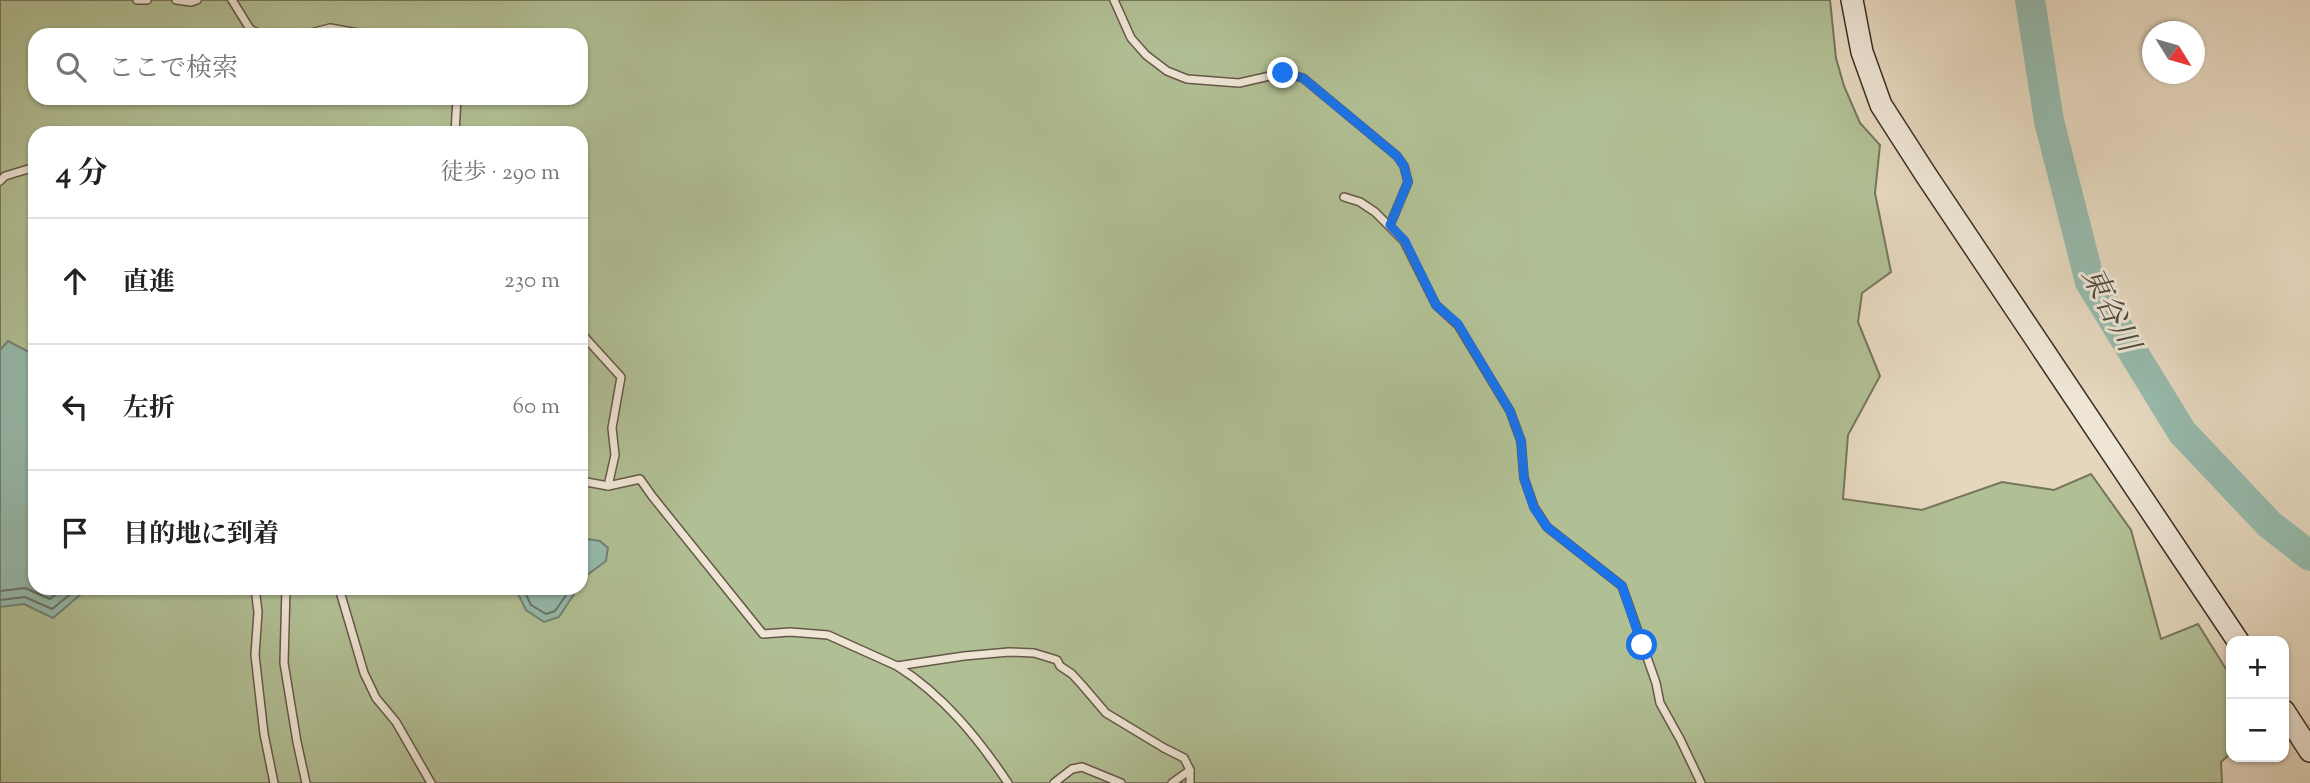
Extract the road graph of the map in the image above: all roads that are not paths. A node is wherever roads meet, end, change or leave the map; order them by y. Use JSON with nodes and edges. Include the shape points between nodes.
{"nodes":[{"id":1,"x":137,"y":0,"type":"edge"},
{"id":2,"x":147,"y":0,"type":"edge"},
{"id":3,"x":176,"y":0,"type":"edge"},
{"id":4,"x":197,"y":0,"type":"edge"},
{"id":5,"x":232,"y":0,"type":"edge"},
{"id":6,"x":1114,"y":0,"type":"edge"},
{"id":7,"x":1852,"y":0,"type":"edge"},
{"id":8,"x":249,"y":28,"type":"edge"},
{"id":9,"x":457,"y":105,"type":"edge"},
{"id":10,"x":455,"y":126,"type":"edge"},
{"id":11,"x":28,"y":169,"type":"edge"},
{"id":12,"x":0,"y":181,"type":"edge"},
{"id":13,"x":1344,"y":197,"type":"dead end"},
{"id":14,"x":1390,"y":225,"type":"junction"},
{"id":15,"x":588,"y":341,"type":"edge"},
{"id":16,"x":588,"y":482,"type":"edge"},
{"id":17,"x":608,"y":486,"type":"junction"},
{"id":18,"x":256,"y":595,"type":"edge"},
{"id":19,"x":286,"y":595,"type":"edge"},
{"id":20,"x":341,"y":595,"type":"edge"},
{"id":21,"x":2235,"y":636,"type":"edge"},
{"id":22,"x":897,"y":666,"type":"junction"},
{"id":23,"x":2289,"y":718,"type":"edge"},
{"id":24,"x":2310,"y":751,"type":"edge"},
{"id":25,"x":1190,"y":770,"type":"junction"},
{"id":26,"x":274,"y":783,"type":"edge"},
{"id":27,"x":306,"y":783,"type":"edge"},
{"id":28,"x":431,"y":783,"type":"edge"},
{"id":29,"x":1008,"y":783,"type":"edge"},
{"id":30,"x":1054,"y":783,"type":"edge"},
{"id":31,"x":1121,"y":783,"type":"edge"},
{"id":32,"x":1172,"y":783,"type":"edge"},
{"id":33,"x":1190,"y":783,"type":"edge"},
{"id":34,"x":1701,"y":783,"type":"edge"}],
"edges":[{"from":1,"to":2,"type":"lane"},
{"from":3,"to":4,"type":"lane"},
{"from":5,"to":8,"type":"lane"},
{"from":6,"to":14,"type":"lane","via":[[1131,38],[1167,71],[1187,79],[1239,83],[1283,73],[1303,78],[1320,91],[1404,166],[1408,182]]},
{"from":7,"to":21,"type":"street","via":[[1862,52],[1881,105]]},
{"from":9,"to":10,"type":"lane"},
{"from":11,"to":12,"type":"lane"},
{"from":13,"to":14,"type":"lane","via":[[1360,202]]},
{"from":14,"to":34,"type":"lane","via":[[1405,241],[1436,305],[1458,324],[1510,411],[1534,508],[1547,527],[1622,586],[1660,703]]},
{"from":15,"to":17,"type":"lane","via":[[621,377]]},
{"from":16,"to":17,"type":"lane"},
{"from":17,"to":22,"type":"lane","via":[[640,479],[763,634],[828,635]]},
{"from":18,"to":26,"type":"lane","via":[[255,655]]},
{"from":19,"to":27,"type":"lane","via":[[284,663]]},
{"from":20,"to":28,"type":"lane","via":[[364,673]]},
{"from":22,"to":25,"type":"lane","via":[[1009,652],[1057,660],[1106,713],[1184,758]]},
{"from":22,"to":29,"type":"lane","via":[[930,689],[981,743]]},
{"from":23,"to":24,"type":"street"},
{"from":25,"to":32,"type":"lane"},
{"from":25,"to":33,"type":"lane"},
{"from":30,"to":31,"type":"lane","via":[[1082,767]]}]}
